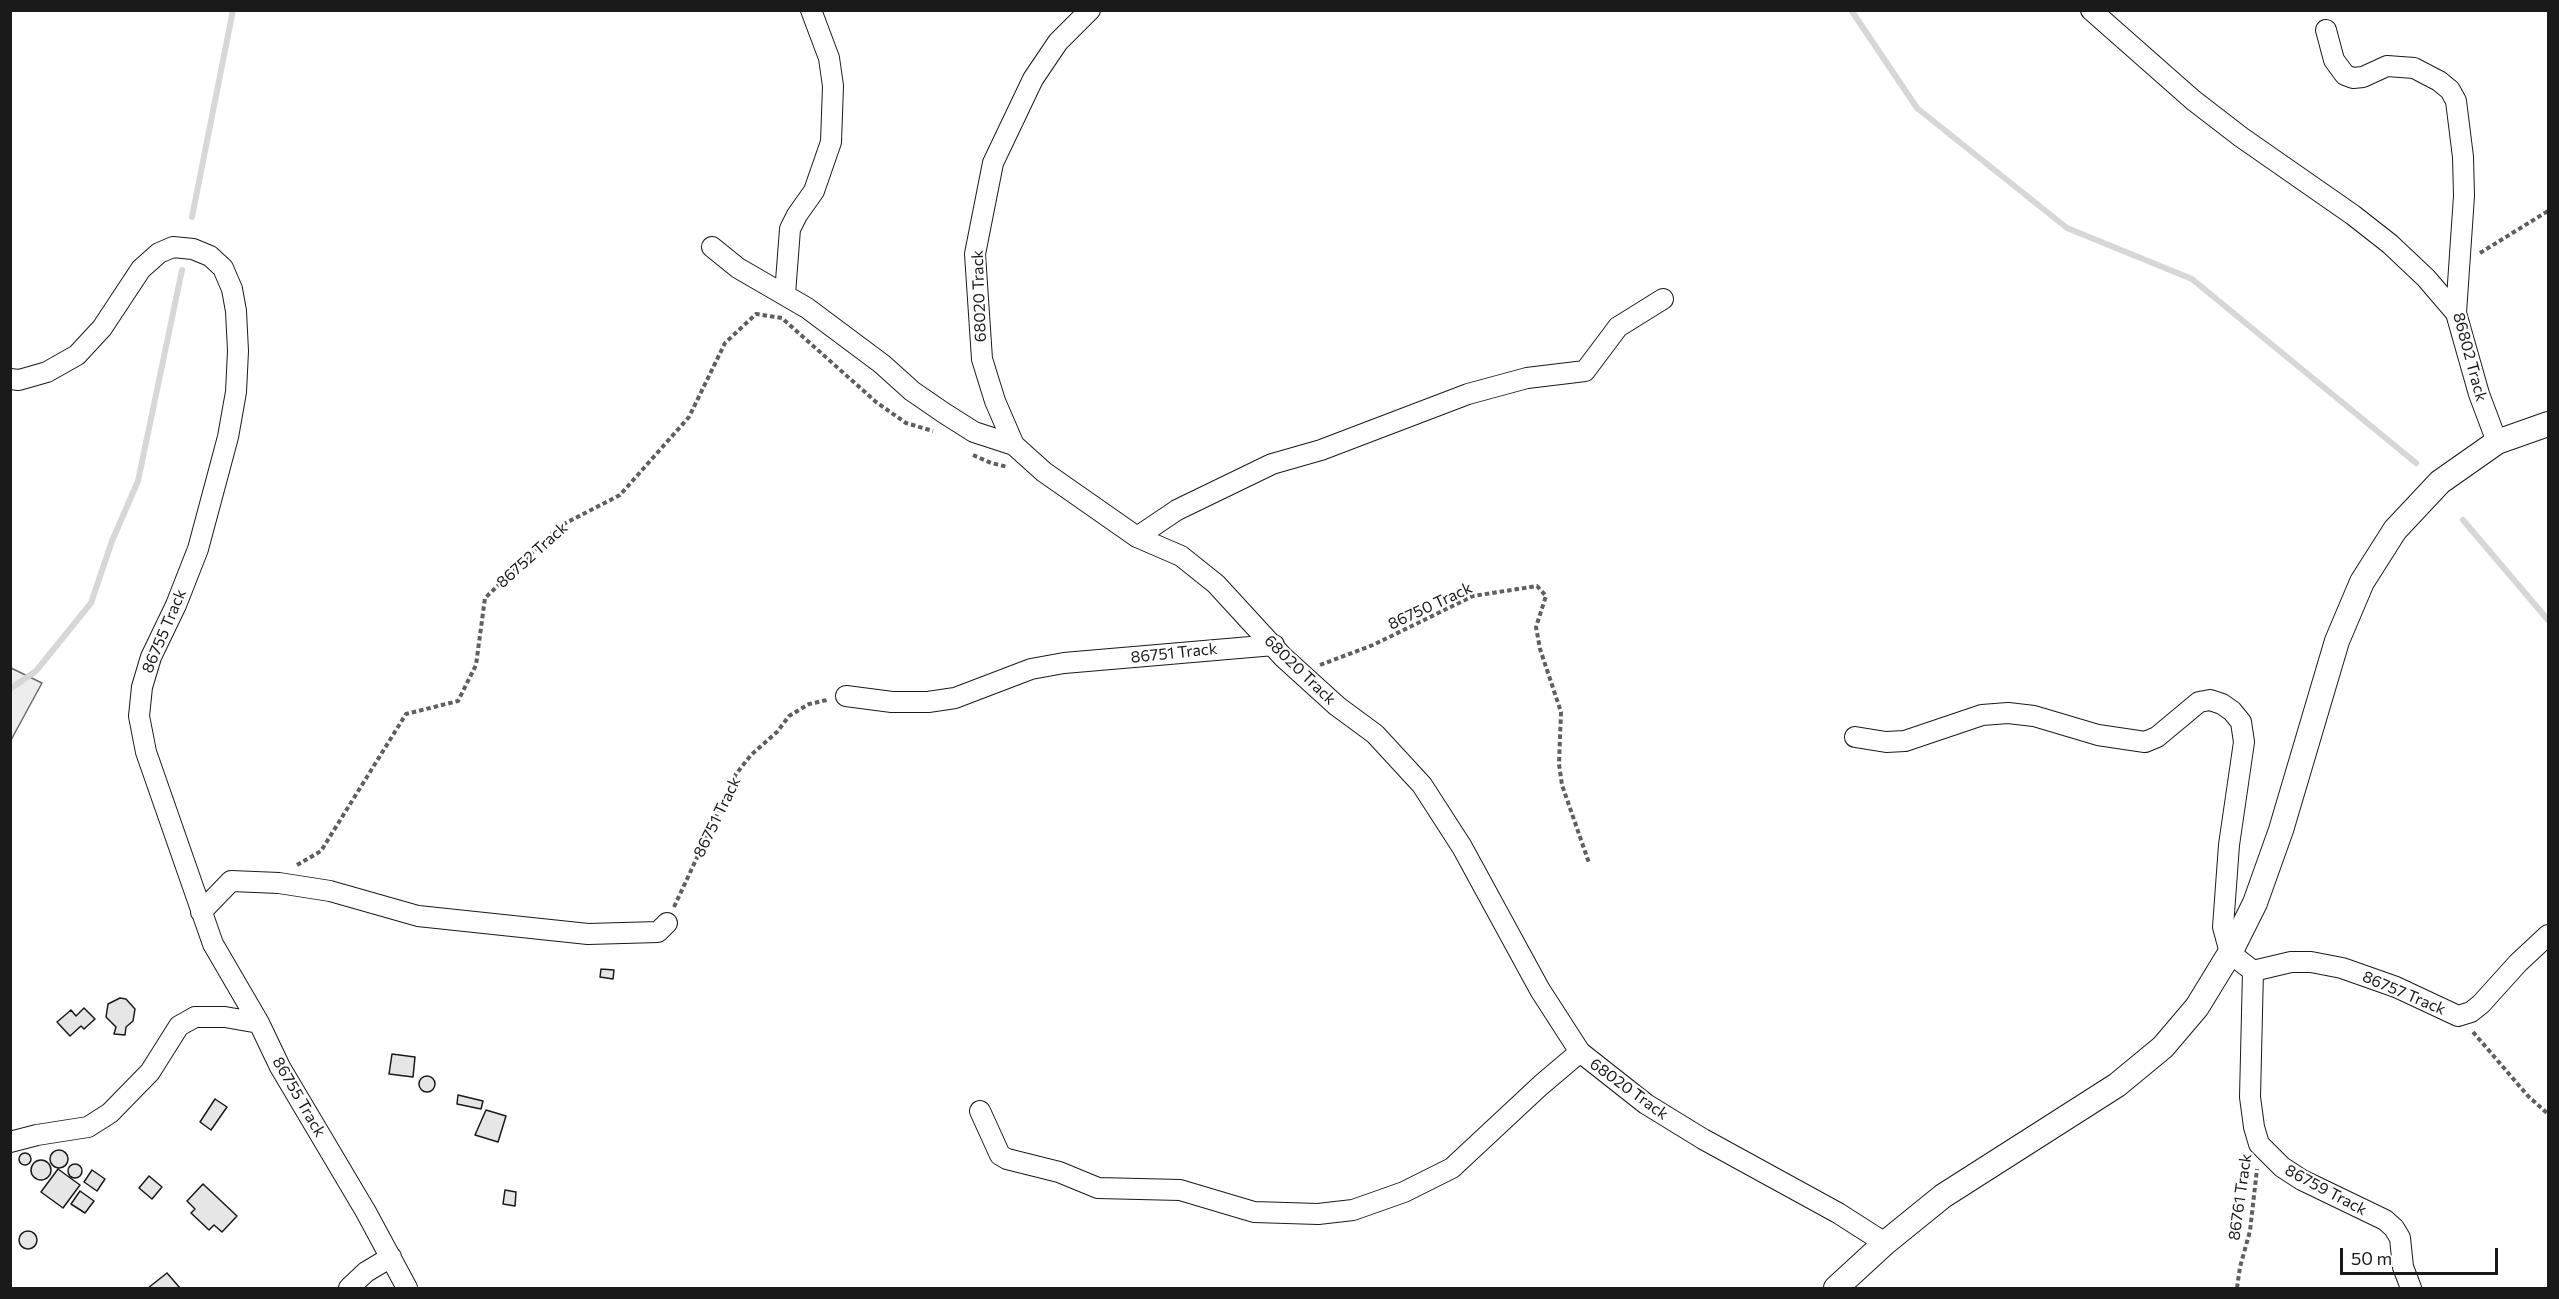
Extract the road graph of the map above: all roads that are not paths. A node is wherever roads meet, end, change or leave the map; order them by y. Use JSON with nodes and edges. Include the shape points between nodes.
{"nodes":[{"id":1,"x":811,"y":10,"type":"edge"},
{"id":2,"x":1090,"y":10,"type":"edge"},
{"id":3,"x":2091,"y":10,"type":"edge"},
{"id":4,"x":2326,"y":30,"type":"dead end"},
{"id":5,"x":712,"y":247,"type":"dead end"},
{"id":6,"x":785,"y":294,"type":"junction"},
{"id":7,"x":1663,"y":299,"type":"dead end"},
{"id":8,"x":2456,"y":312,"type":"junction"},
{"id":9,"x":10,"y":379,"type":"edge"},
{"id":10,"x":2548,"y":424,"type":"edge"},
{"id":11,"x":2497,"y":442,"type":"junction"},
{"id":12,"x":1014,"y":445,"type":"junction"},
{"id":13,"x":1137,"y":537,"type":"junction"},
{"id":14,"x":1274,"y":645,"type":"junction"},
{"id":15,"x":846,"y":696,"type":"road end"},
{"id":16,"x":1855,"y":737,"type":"dead end"},
{"id":17,"x":201,"y":912,"type":"junction"},
{"id":18,"x":667,"y":923,"type":"road end"},
{"id":19,"x":2548,"y":934,"type":"edge"},
{"id":20,"x":2230,"y":953,"type":"junction"},
{"id":21,"x":2253,"y":971,"type":"junction"},
{"id":22,"x":259,"y":1023,"type":"junction"},
{"id":23,"x":1580,"y":1053,"type":"junction"},
{"id":24,"x":980,"y":1111,"type":"dead end"},
{"id":25,"x":10,"y":1143,"type":"edge"},
{"id":26,"x":1885,"y":1243,"type":"junction"},
{"id":27,"x":391,"y":1257,"type":"junction"},
{"id":28,"x":349,"y":1288,"type":"edge"},
{"id":29,"x":406,"y":1288,"type":"edge"},
{"id":30,"x":1836,"y":1288,"type":"edge"},
{"id":31,"x":2411,"y":1288,"type":"edge"}],
"edges":[{"from":1,"to":6,"type":"street","via":[[829,58],[833,86],[831,142],[814,191],[790,229]]},
{"from":2,"to":12,"type":"street","name":"68020 Track","via":[[1058,42],[1033,79],[993,163],[982,212],[975,254],[982,359]]},
{"from":3,"to":8,"type":"street","via":[[2217,119],[2390,244]]},
{"from":4,"to":8,"type":"street","name":"86802 Track","via":[[2334,60],[2345,75],[2363,77],[2387,66],[2414,68],[2439,81],[2457,100],[2463,156]]},
{"from":5,"to":6,"type":"street","via":[[738,268]]},
{"from":6,"to":12,"type":"street","via":[[944,413],[974,432]]},
{"from":7,"to":13,"type":"street","via":[[1618,327],[1585,372],[1527,378],[1468,394],[1321,450],[1272,464],[1177,510]]},
{"from":8,"to":11,"type":"street","name":"86802 Track"},
{"from":9,"to":17,"type":"street","name":"86755 Track","via":[[47,372],[77,355],[102,328],[141,269],[159,253],[173,247],[193,249],[210,256],[223,268],[236,310],[238,351],[228,437],[198,549],[148,667],[140,716],[146,752]]},
{"from":10,"to":11,"type":"street"},
{"from":11,"to":20,"type":"street","via":[[2440,482],[2395,530],[2362,582],[2337,641],[2259,892]]},
{"from":12,"to":13,"type":"street","name":"68020 Track","via":[[1044,472]]},
{"from":13,"to":14,"type":"street","name":"68020 Track","via":[[1190,563]]},
{"from":14,"to":15,"type":"street","name":"86751 Track","via":[[1064,663],[1031,669],[955,698],[928,702]]},
{"from":14,"to":23,"type":"street","name":"68020 Track","via":[[1299,673],[1375,734],[1422,785]]},
{"from":16,"to":20,"type":"street","via":[[1905,741],[1982,715],[2008,713],[2145,742],[2157,737],[2199,702],[2222,704],[2241,722],[2244,742],[2225,890],[2223,927]]},
{"from":17,"to":18,"type":"street","via":[[231,880],[330,891],[418,915],[588,934],[658,932]]},
{"from":17,"to":22,"type":"street","name":"86755 Track","via":[[213,944]]},
{"from":19,"to":21,"type":"street","name":"86757 Track","via":[[2481,1004],[2458,1016],[2396,987],[2342,968],[2291,962]]},
{"from":20,"to":21,"type":"street"},
{"from":20,"to":26,"type":"street","via":[[2197,1007],[2163,1047],[2108,1090],[1943,1196]]},
{"from":21,"to":31,"type":"street","name":"86759 Track","via":[[2250,1097],[2259,1144],[2302,1180],[2394,1228],[2400,1238],[2403,1267]]},
{"from":22,"to":25,"type":"street","via":[[195,1017],[179,1026],[150,1072],[110,1113],[88,1126]]},
{"from":22,"to":27,"type":"street","name":"86755 Track","via":[[280,1067]]},
{"from":23,"to":24,"type":"street","via":[[1452,1168],[1404,1192],[1353,1210],[1318,1214],[1254,1212],[1180,1190],[1098,1188],[1000,1155]]},
{"from":23,"to":26,"type":"street","name":"68020 Track","via":[[1646,1104]]},
{"from":26,"to":30,"type":"street"},
{"from":27,"to":28,"type":"street"},
{"from":27,"to":29,"type":"street","name":"86755 Track"}]}
